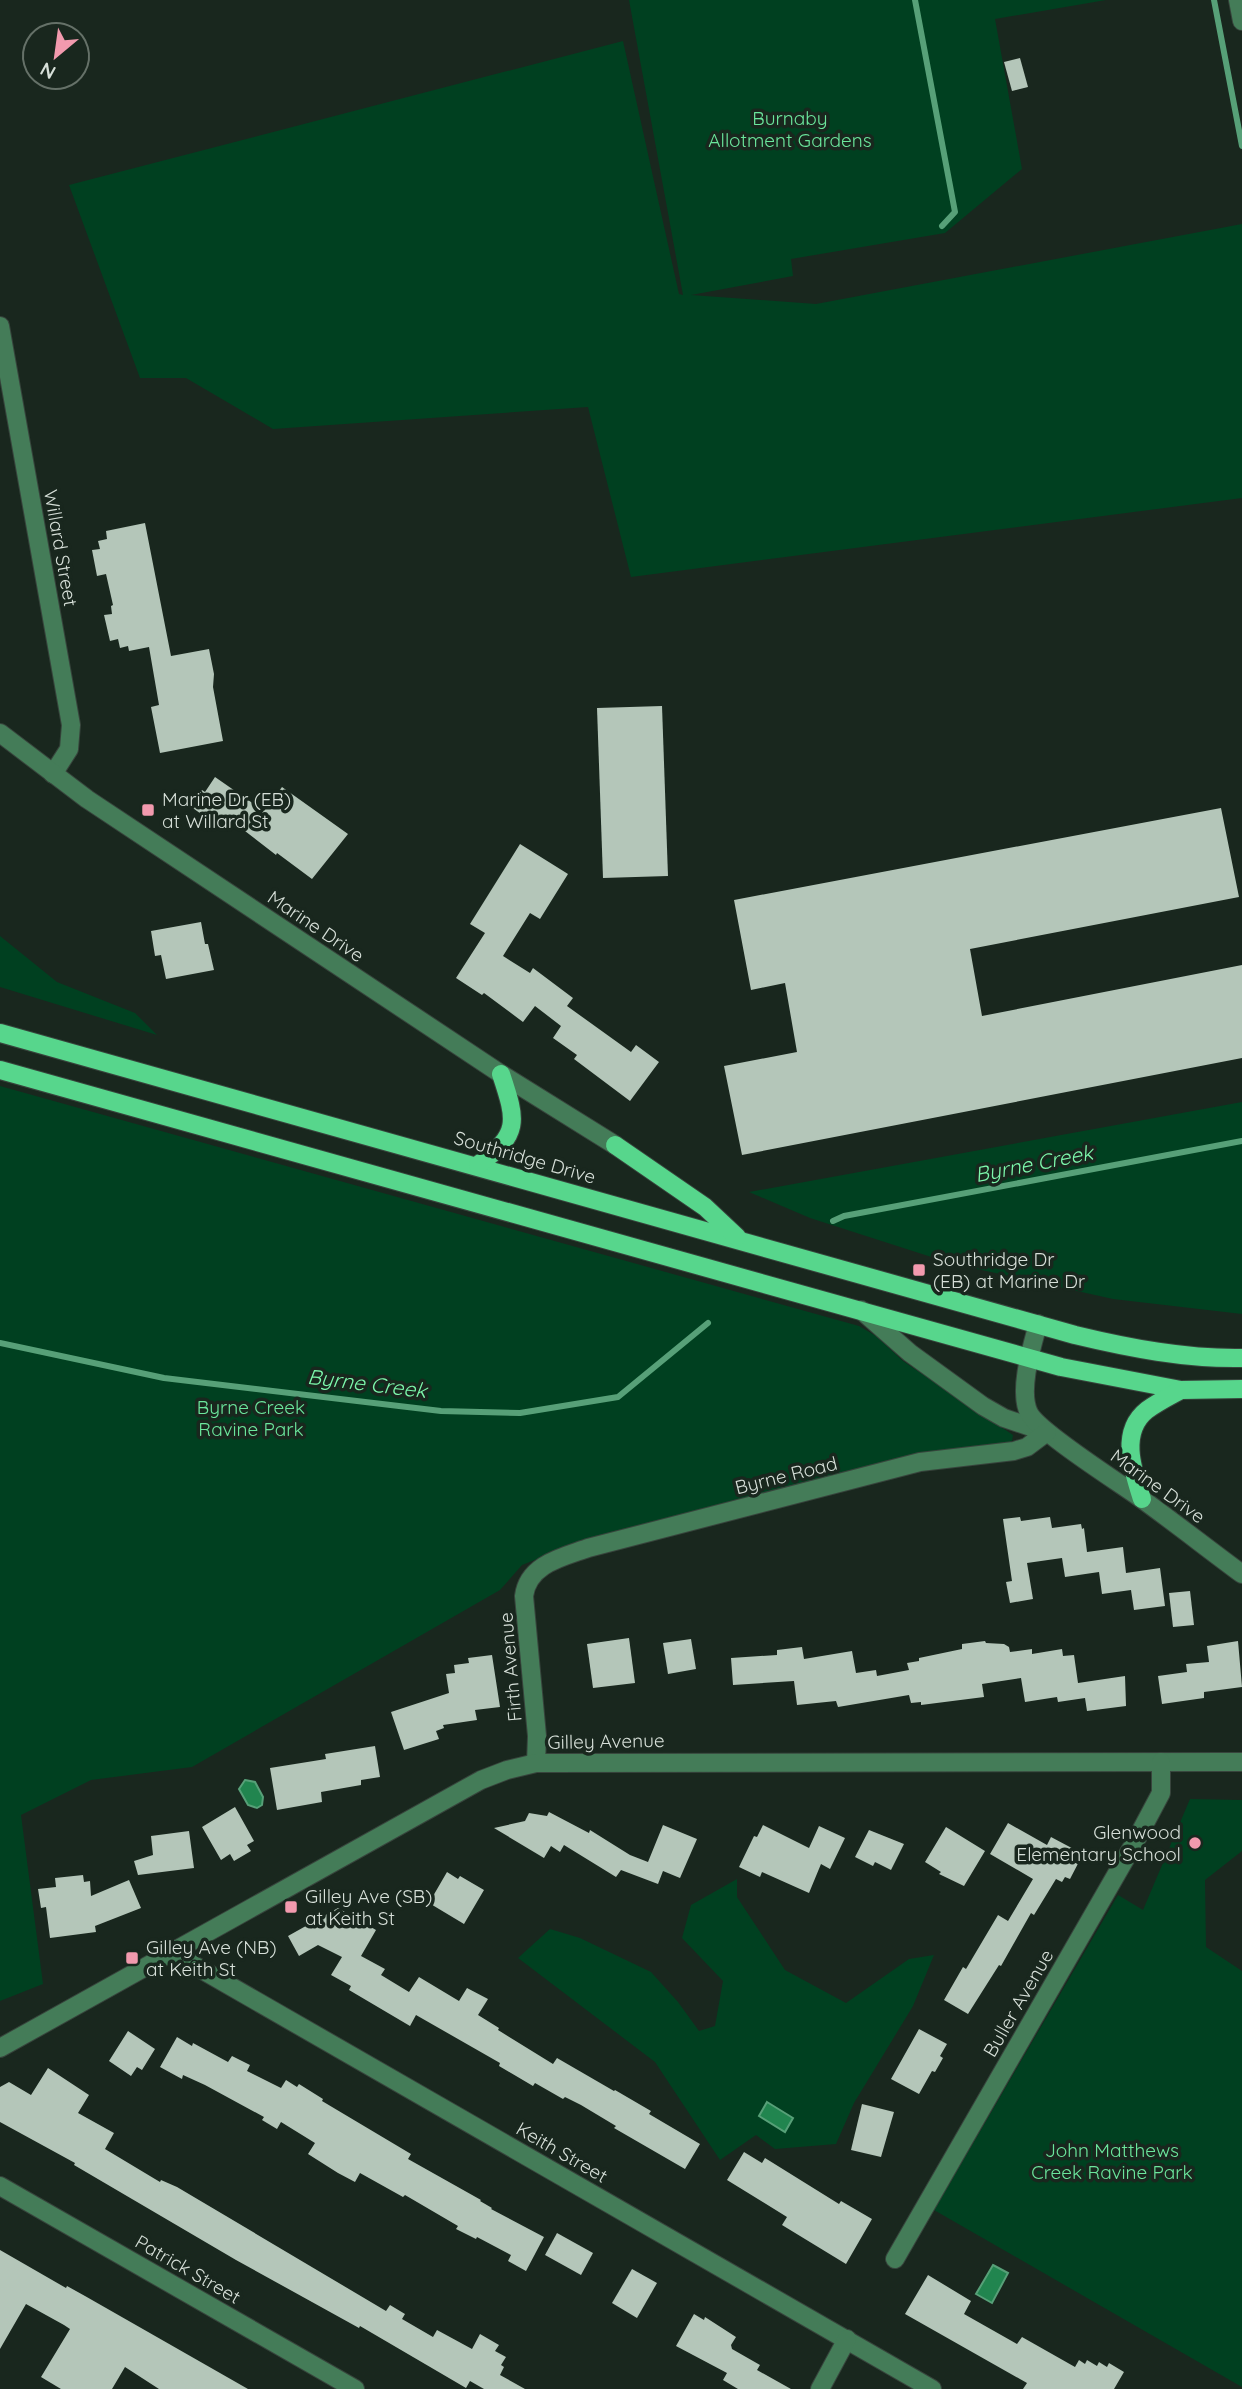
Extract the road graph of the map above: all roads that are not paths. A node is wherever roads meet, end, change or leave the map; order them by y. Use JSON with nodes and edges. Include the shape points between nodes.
{"nodes":[{"id":1,"x":1238,"y":0,"type":"edge"},
{"id":2,"x":1242,"y":21,"type":"edge"},
{"id":3,"x":0,"y":326,"type":"edge"},
{"id":4,"x":0,"y":733,"type":"edge"},
{"id":5,"x":53,"y":774,"type":"junction"},
{"id":6,"x":0,"y":1033,"type":"edge"},
{"id":7,"x":0,"y":1070,"type":"edge"},
{"id":8,"x":501,"y":1074,"type":"junction"},
{"id":9,"x":615,"y":1145,"type":"joint"},
{"id":10,"x":478,"y":1166,"type":"junction"},
{"id":11,"x":740,"y":1239,"type":"junction"},
{"id":12,"x":861,"y":1310,"type":"junction"},
{"id":13,"x":1038,"y":1324,"type":"junction"},
{"id":14,"x":1029,"y":1357,"type":"junction"},
{"id":15,"x":1242,"y":1358,"type":"edge"},
{"id":16,"x":1242,"y":1389,"type":"edge"},
{"id":17,"x":1181,"y":1390,"type":"junction"},
{"id":18,"x":1047,"y":1432,"type":"junction"},
{"id":19,"x":1142,"y":1499,"type":"junction"},
{"id":20,"x":536,"y":1571,"type":"joint"},
{"id":21,"x":1242,"y":1574,"type":"edge"},
{"id":22,"x":1161,"y":1762,"type":"junction"},
{"id":23,"x":1242,"y":1762,"type":"edge"},
{"id":24,"x":536,"y":1763,"type":"junction"},
{"id":25,"x":171,"y":1952,"type":"junction"},
{"id":26,"x":0,"y":2048,"type":"edge"},
{"id":27,"x":0,"y":2186,"type":"edge"},
{"id":28,"x":895,"y":2259,"type":"dead end"},
{"id":29,"x":847,"y":2339,"type":"junction"},
{"id":30,"x":355,"y":2389,"type":"edge"},
{"id":31,"x":820,"y":2389,"type":"edge"},
{"id":32,"x":932,"y":2389,"type":"edge"}],
"edges":[{"from":1,"to":2,"type":"street"},
{"from":3,"to":5,"type":"street","name":"Willard Street","via":[[71,725],[69,749]]},
{"from":4,"to":5,"type":"street","name":"Marine Drive"},
{"from":5,"to":8,"type":"street","name":"Marine Drive"},
{"from":6,"to":10,"type":"main road","name":"Southridge Drive"},
{"from":7,"to":12,"type":"main road"},
{"from":8,"to":9,"type":"street","name":"Marine Drive"},
{"from":8,"to":10,"type":"main road","via":[[512,1107],[512,1126],[505,1142]]},
{"from":9,"to":11,"type":"main road","via":[[705,1207]]},
{"from":10,"to":11,"type":"main road","name":"Southridge Drive"},
{"from":11,"to":13,"type":"main road","name":"Southridge Drive"},
{"from":12,"to":14,"type":"main road"},
{"from":12,"to":18,"type":"street","name":"Marine Drive","via":[[910,1353],[984,1406]]},
{"from":13,"to":14,"type":"street","name":"Marine Drive"},
{"from":13,"to":15,"type":"main road","via":[[1127,1348]]},
{"from":14,"to":17,"type":"main road"},
{"from":14,"to":18,"type":"street","name":"Marine Drive","via":[[1025,1390],[1029,1413]]},
{"from":16,"to":17,"type":"main road"},
{"from":17,"to":19,"type":"main road","via":[[1144,1413],[1132,1431],[1130,1460]]},
{"from":18,"to":19,"type":"street","name":"Marine Drive"},
{"from":18,"to":20,"type":"street","name":"Byrne Road","via":[[1014,1451],[920,1462],[588,1548]]},
{"from":19,"to":21,"type":"street","name":"Marine Drive"},
{"from":20,"to":24,"type":"street","name":"Firth Avenue","via":[[524,1595]]},
{"from":22,"to":23,"type":"street","name":"Gilley Avenue"},
{"from":22,"to":24,"type":"street","name":"Gilley Avenue"},
{"from":22,"to":28,"type":"street","name":"Buller Avenue","via":[[1161,1793],[1135,1842]]},
{"from":24,"to":25,"type":"street","name":"Gilley Avenue","via":[[481,1780]]},
{"from":25,"to":26,"type":"street","name":"Gilley Avenue"},
{"from":25,"to":29,"type":"street","name":"Keith Street"},
{"from":27,"to":30,"type":"street","name":"Patrick Street"},
{"from":29,"to":31,"type":"street"},
{"from":29,"to":32,"type":"street","name":"Keith Street"}]}
